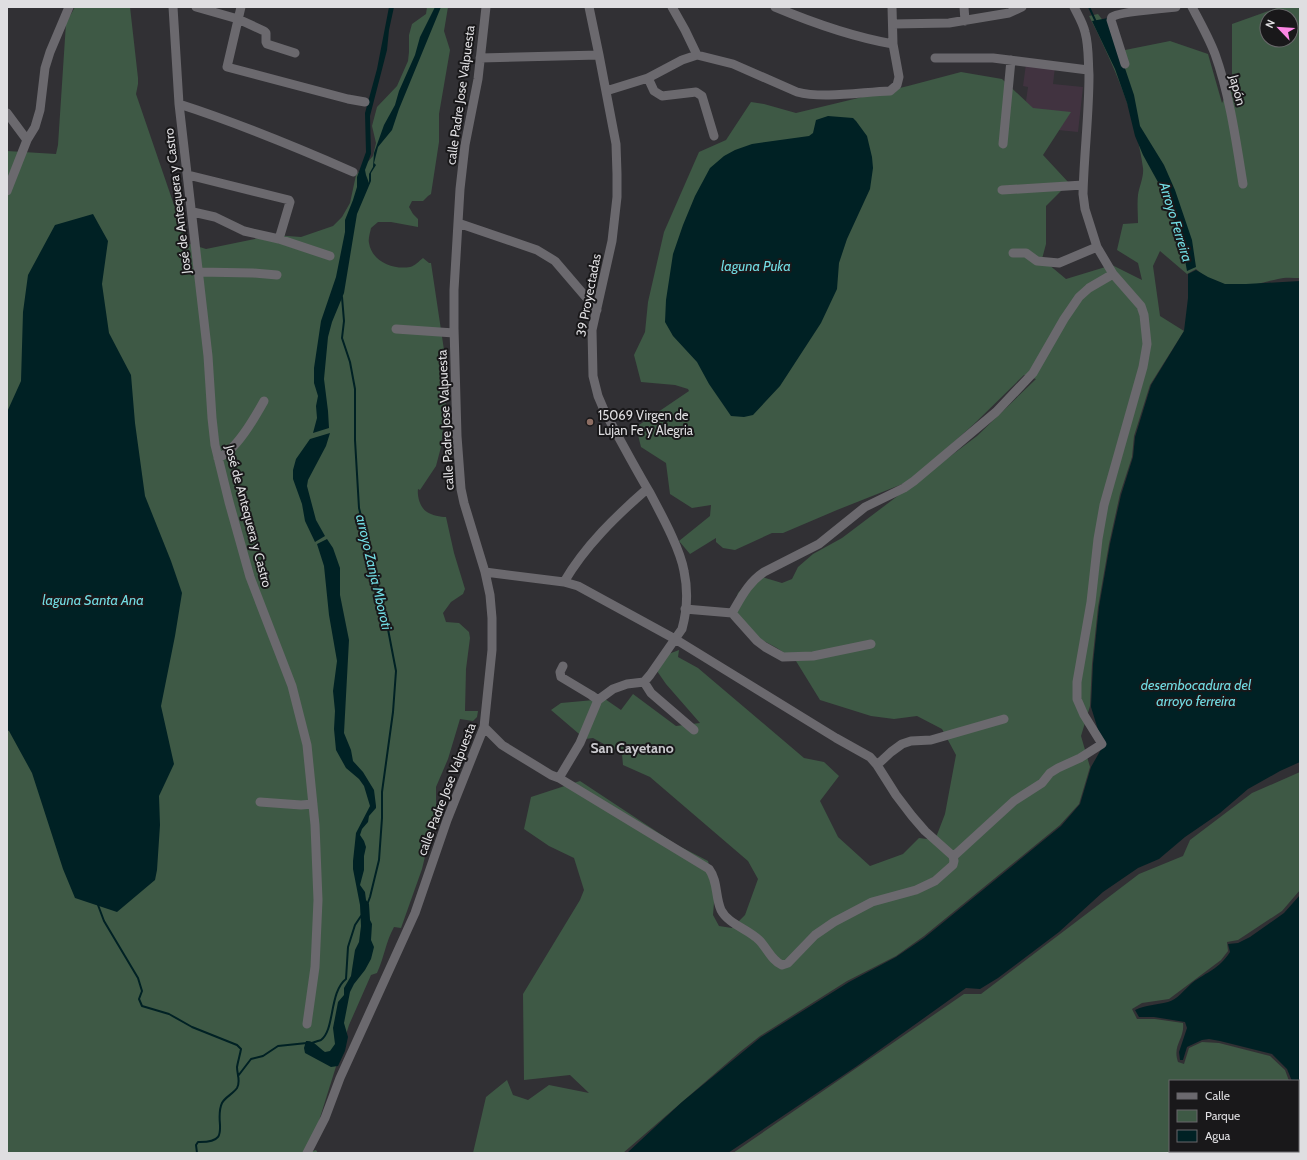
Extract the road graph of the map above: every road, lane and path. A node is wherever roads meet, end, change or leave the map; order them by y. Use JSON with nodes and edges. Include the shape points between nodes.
{"nodes":[{"id":1,"x":69,"y":7,"type":"edge"},
{"id":2,"x":174,"y":7,"type":"edge"},
{"id":3,"x":196,"y":7,"type":"edge"},
{"id":4,"x":241,"y":7,"type":"edge"},
{"id":5,"x":486,"y":7,"type":"edge"},
{"id":6,"x":589,"y":7,"type":"edge"},
{"id":7,"x":672,"y":7,"type":"edge"},
{"id":8,"x":777,"y":7,"type":"edge"},
{"id":9,"x":892,"y":7,"type":"edge"},
{"id":10,"x":964,"y":7,"type":"edge"},
{"id":11,"x":1022,"y":7,"type":"edge"},
{"id":12,"x":1074,"y":7,"type":"edge"},
{"id":13,"x":1176,"y":7,"type":"edge"},
{"id":14,"x":1192,"y":7,"type":"edge"},
{"id":15,"x":238,"y":19,"type":"junction"},
{"id":16,"x":965,"y":21,"type":"junction"},
{"id":17,"x":893,"y":24,"type":"junction"},
{"id":18,"x":893,"y":44,"type":"junction"},
{"id":19,"x":295,"y":53,"type":"dead end"},
{"id":20,"x":697,"y":55,"type":"junction"},
{"id":21,"x":599,"y":56,"type":"junction"},
{"id":22,"x":480,"y":58,"type":"junction"},
{"id":23,"x":935,"y":58,"type":"dead end"},
{"id":24,"x":1011,"y":60,"type":"junction"},
{"id":25,"x":1125,"y":64,"type":"dead end"},
{"id":26,"x":1088,"y":70,"type":"junction"},
{"id":27,"x":648,"y":78,"type":"junction"},
{"id":28,"x":606,"y":91,"type":"junction"},
{"id":29,"x":365,"y":102,"type":"dead end"},
{"id":30,"x":179,"y":104,"type":"junction"},
{"id":31,"x":7,"y":113,"type":"edge"},
{"id":32,"x":714,"y":136,"type":"dead end"},
{"id":33,"x":28,"y":140,"type":"junction"},
{"id":34,"x":1003,"y":144,"type":"dead end"},
{"id":35,"x":353,"y":172,"type":"dead end"},
{"id":36,"x":188,"y":175,"type":"junction"},
{"id":37,"x":1243,"y":184,"type":"dead end"},
{"id":38,"x":1083,"y":185,"type":"junction"},
{"id":39,"x":1002,"y":190,"type":"dead end"},
{"id":40,"x":7,"y":191,"type":"edge"},
{"id":41,"x":193,"y":212,"type":"junction"},
{"id":42,"x":458,"y":223,"type":"junction"},
{"id":43,"x":279,"y":239,"type":"junction"},
{"id":44,"x":1097,"y":247,"type":"junction"},
{"id":45,"x":1013,"y":253,"type":"dead end"},
{"id":46,"x":330,"y":256,"type":"dead end"},
{"id":47,"x":199,"y":272,"type":"junction"},
{"id":48,"x":1113,"y":274,"type":"junction"},
{"id":49,"x":277,"y":275,"type":"dead end"},
{"id":50,"x":596,"y":310,"type":"junction"},
{"id":51,"x":396,"y":330,"type":"dead end"},
{"id":52,"x":454,"y":332,"type":"junction"},
{"id":53,"x":264,"y":401,"type":"dead end"},
{"id":54,"x":218,"y":458,"type":"junction"},
{"id":55,"x":647,"y":489,"type":"junction"},
{"id":56,"x":485,"y":572,"type":"junction"},
{"id":57,"x":564,"y":582,"type":"junction"},
{"id":58,"x":685,"y":609,"type":"junction"},
{"id":59,"x":732,"y":613,"type":"junction"},
{"id":60,"x":674,"y":639,"type":"junction"},
{"id":61,"x":871,"y":644,"type":"dead end"},
{"id":62,"x":562,"y":666,"type":"dead end"},
{"id":63,"x":644,"y":682,"type":"junction"},
{"id":64,"x":598,"y":700,"type":"junction"},
{"id":65,"x":1004,"y":719,"type":"dead end"},
{"id":66,"x":484,"y":727,"type":"junction"},
{"id":67,"x":694,"y":730,"type":"dead end"},
{"id":68,"x":877,"y":765,"type":"junction"},
{"id":69,"x":559,"y":778,"type":"junction"},
{"id":70,"x":260,"y":802,"type":"dead end"},
{"id":71,"x":313,"y":804,"type":"junction"},
{"id":72,"x":953,"y":856,"type":"junction"},
{"id":73,"x":307,"y":1024,"type":"dead end"},
{"id":74,"x":307,"y":1153,"type":"edge"}],
"edges":[{"from":1,"to":33,"type":"street","via":[[45,68],[40,110]]},
{"from":2,"to":30,"type":"street","name":"José de Antequera y Castro"},
{"from":3,"to":15,"type":"street"},
{"from":4,"to":15,"type":"street"},
{"from":5,"to":22,"type":"street","name":"calle Padre Jose Valpuesta"},
{"from":6,"to":21,"type":"street","name":"39 Proyectadas"},
{"from":7,"to":20,"type":"street"},
{"from":8,"to":18,"type":"street","via":[[856,36]]},
{"from":9,"to":17,"type":"street"},
{"from":10,"to":16,"type":"street"},
{"from":11,"to":16,"type":"street"},
{"from":12,"to":26,"type":"street","via":[[1085,32]]},
{"from":13,"to":25,"type":"street","via":[[1123,13],[1111,18]]},
{"from":14,"to":37,"type":"street","name":"Japón","via":[[1215,54],[1224,85]]},
{"from":15,"to":19,"type":"street","via":[[264,31],[267,44]]},
{"from":15,"to":29,"type":"street","via":[[227,67]]},
{"from":16,"to":17,"type":"street"},
{"from":17,"to":18,"type":"street"},
{"from":18,"to":20,"type":"street","via":[[898,80],[890,91],[825,95],[797,92],[733,64]]},
{"from":20,"to":27,"type":"street"},
{"from":21,"to":22,"type":"street"},
{"from":21,"to":28,"type":"street","name":"39 Proyectadas"},
{"from":22,"to":42,"type":"street","name":"calle Padre Jose Valpuesta","via":[[465,146]]},
{"from":23,"to":24,"type":"street"},
{"from":24,"to":26,"type":"street"},
{"from":24,"to":34,"type":"street"},
{"from":26,"to":38,"type":"street","via":[[1089,101]]},
{"from":27,"to":28,"type":"street"},
{"from":27,"to":32,"type":"street","via":[[654,91],[662,96],[696,92],[700,94]]},
{"from":28,"to":50,"type":"street","name":"39 Proyectadas","via":[[616,144],[617,197],[612,241]]},
{"from":30,"to":35,"type":"street","via":[[287,143]]},
{"from":30,"to":36,"type":"street","name":"José de Antequera y Castro"},
{"from":31,"to":33,"type":"street"},
{"from":33,"to":40,"type":"street"},
{"from":36,"to":41,"type":"street","name":"José de Antequera y Castro"},
{"from":36,"to":43,"type":"street","via":[[289,200]]},
{"from":38,"to":39,"type":"street"},
{"from":38,"to":44,"type":"street","via":[[1084,209]]},
{"from":41,"to":43,"type":"street","via":[[215,217],[244,232]]},
{"from":41,"to":47,"type":"street","name":"José de Antequera y Castro"},
{"from":42,"to":50,"type":"street","via":[[537,250],[554,261]]},
{"from":42,"to":52,"type":"street","name":"calle Padre Jose Valpuesta"},
{"from":43,"to":46,"type":"street"},
{"from":44,"to":45,"type":"street","via":[[1059,263],[1037,261],[1026,253]]},
{"from":44,"to":48,"type":"street"},
{"from":47,"to":49,"type":"street"},
{"from":47,"to":54,"type":"street","name":"José de Antequera y Castro"},
{"from":48,"to":59,"type":"street","via":[[1079,297],[1033,373],[996,412],[904,488],[865,507],[819,544],[757,577],[749,584]]},
{"from":48,"to":72,"type":"street","via":[[1141,306],[1147,344],[1100,524],[1078,682],[1077,699],[1102,744],[1054,770],[1042,783],[1014,801]]},
{"from":50,"to":55,"type":"street","name":"39 Proyectadas","via":[[591,348],[593,376],[598,396]]},
{"from":51,"to":52,"type":"street"},
{"from":52,"to":56,"type":"street","name":"calle Padre Jose Valpuesta","via":[[461,489]]},
{"from":53,"to":54,"type":"street","via":[[255,418],[235,444],[226,455]]},
{"from":54,"to":71,"type":"street","name":"José de Antequera y Castro","via":[[250,577],[292,686],[307,745]]},
{"from":55,"to":57,"type":"street","via":[[600,533]]},
{"from":55,"to":58,"type":"street","name":"39 Proyectadas","via":[[681,558],[686,590]]},
{"from":56,"to":57,"type":"street"},
{"from":56,"to":66,"type":"street","name":"calle Padre Jose Valpuesta","via":[[491,602],[492,650]]},
{"from":57,"to":60,"type":"street","via":[[578,586]]},
{"from":58,"to":59,"type":"street"},
{"from":58,"to":60,"type":"street","name":"39 Proyectadas","via":[[682,628]]},
{"from":59,"to":61,"type":"street","via":[[757,641],[783,656],[813,656]]},
{"from":60,"to":63,"type":"street","name":"39 Proyectadas"},
{"from":60,"to":68,"type":"street","via":[[863,752]]},
{"from":62,"to":64,"type":"street","via":[[561,677]]},
{"from":63,"to":64,"type":"street","via":[[613,688]]},
{"from":63,"to":67,"type":"street","via":[[651,693]]},
{"from":64,"to":69,"type":"street","via":[[580,743]]},
{"from":65,"to":68,"type":"street","via":[[931,740],[910,741],[902,744]]},
{"from":66,"to":69,"type":"street","via":[[502,745]]},
{"from":66,"to":74,"type":"street","name":"calle Padre Jose Valpuesta","via":[[442,832],[415,913],[340,1078],[325,1118]]},
{"from":68,"to":72,"type":"street","via":[[912,816]]},
{"from":69,"to":72,"type":"street","via":[[709,869],[715,880],[720,909],[726,918],[756,937],[782,965],[815,935],[865,905],[916,890],[935,881],[953,865]]},
{"from":70,"to":71,"type":"street"},
{"from":71,"to":73,"type":"street","name":"José de Antequera y Castro","via":[[318,900],[315,967]]}]}
